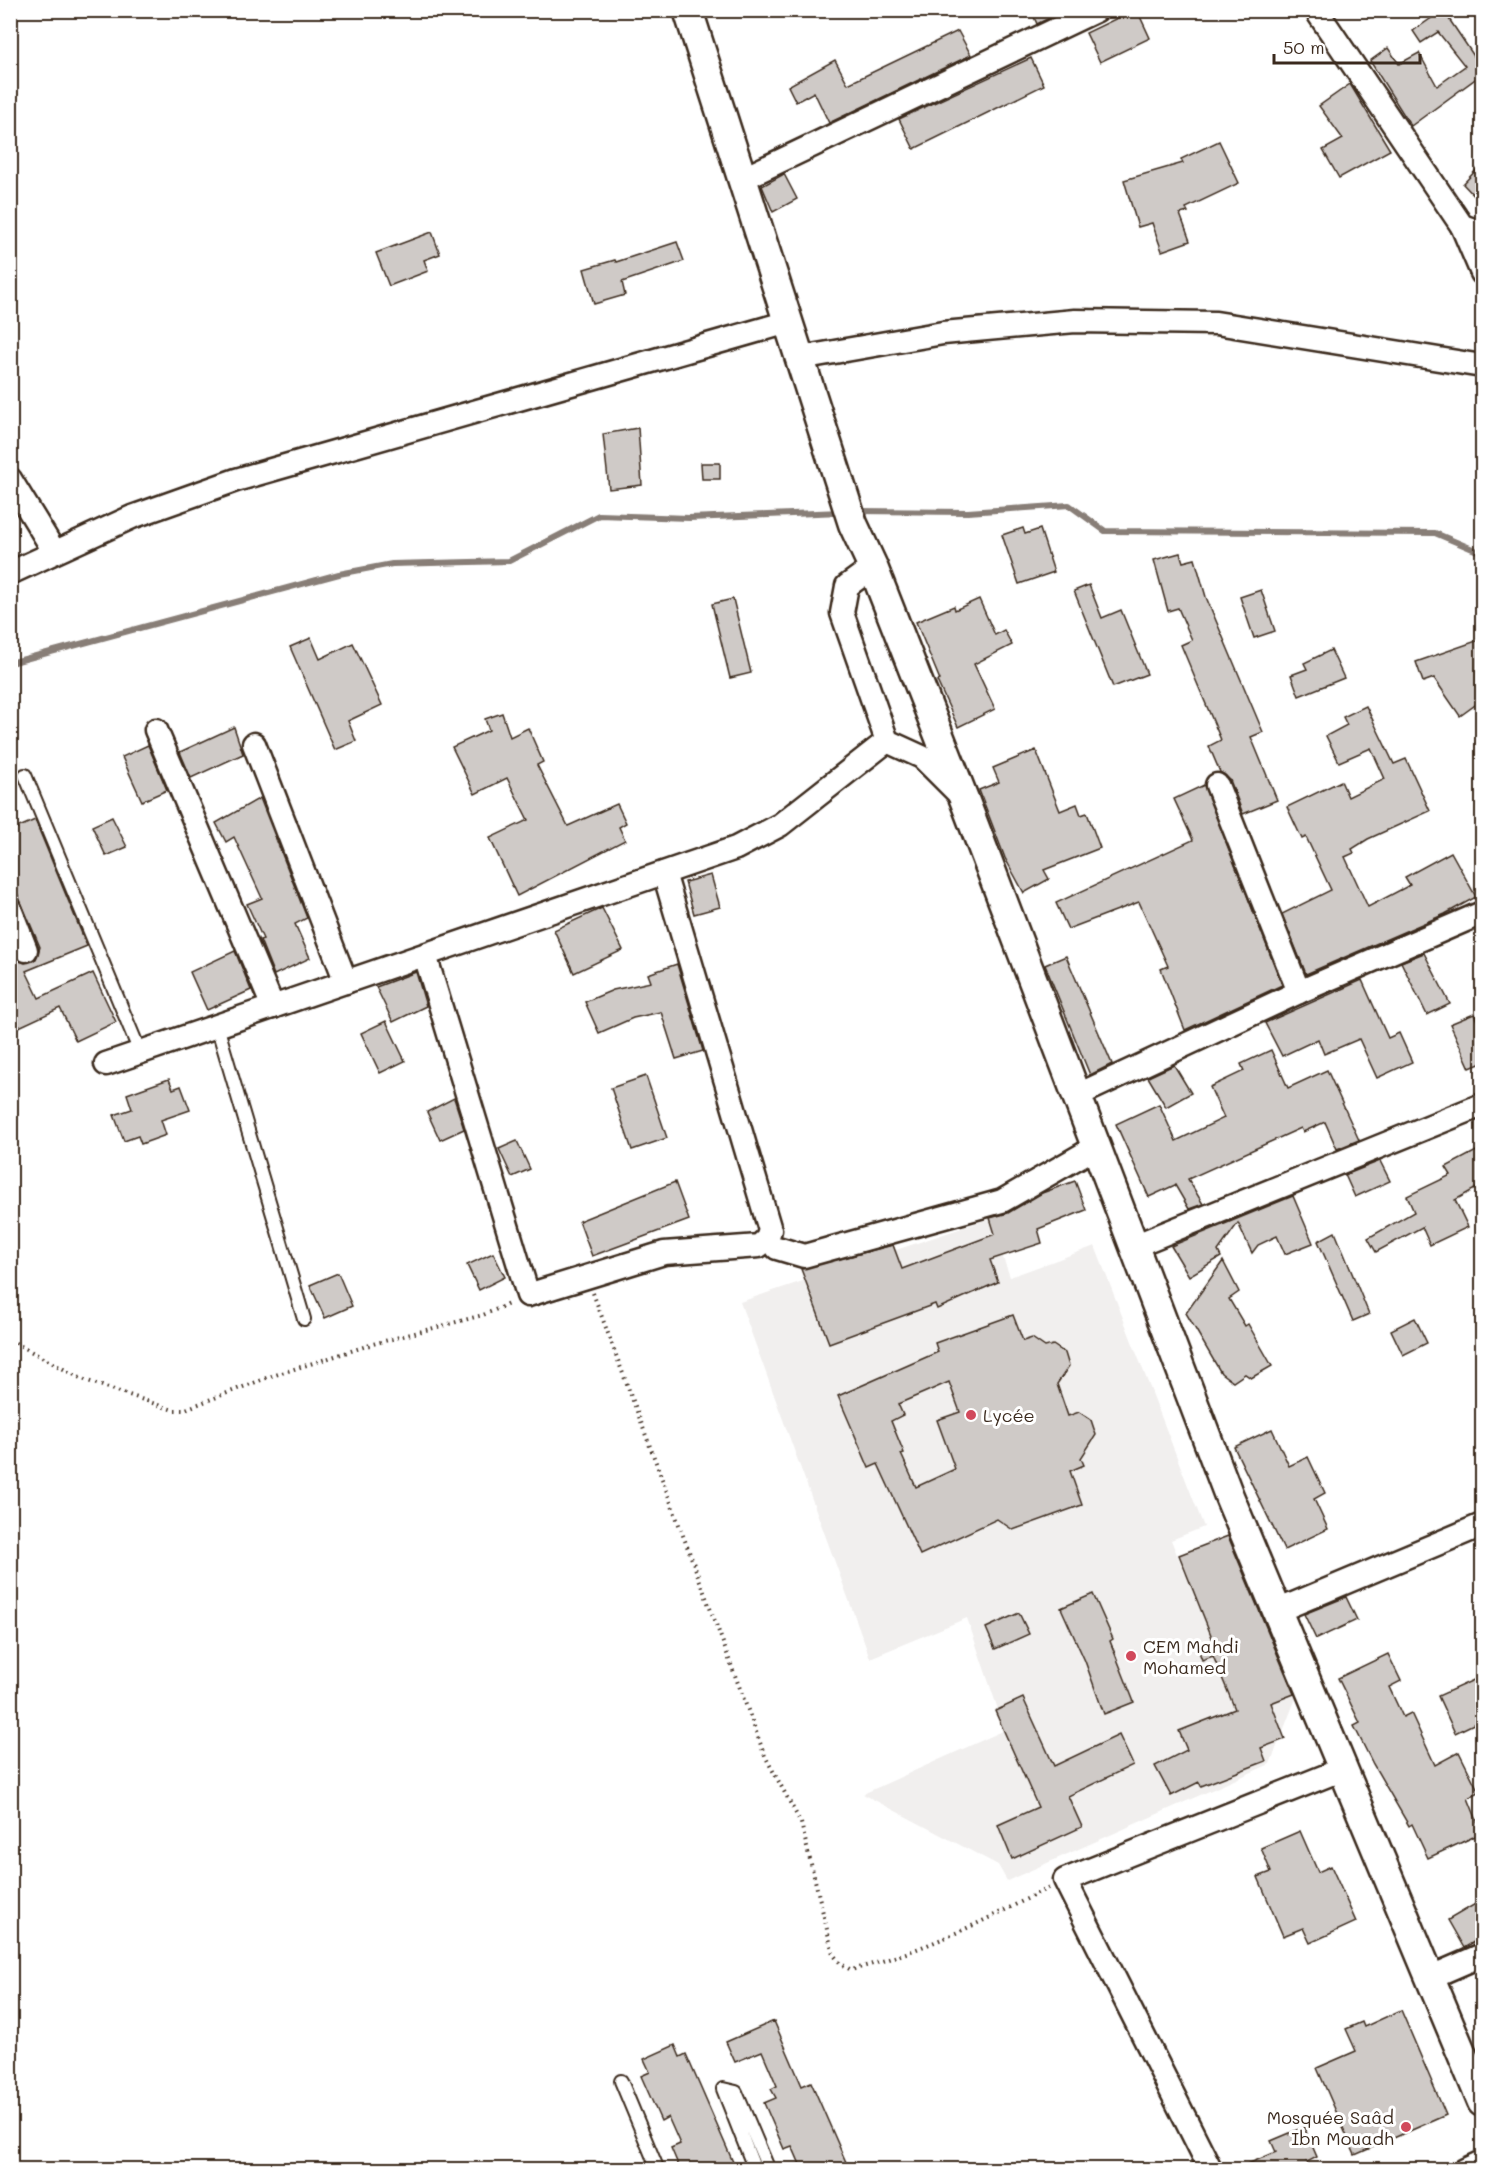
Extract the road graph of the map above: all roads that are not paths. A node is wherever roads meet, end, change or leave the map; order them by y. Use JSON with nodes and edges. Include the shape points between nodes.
{"nodes":[{"id":1,"x":688,"y":10,"type":"edge"},
{"id":2,"x":1097,"y":10,"type":"edge"},
{"id":3,"x":1316,"y":10,"type":"edge"},
{"id":4,"x":742,"y":179,"type":"junction"},
{"id":5,"x":1472,"y":229,"type":"edge"},
{"id":6,"x":1482,"y":273,"type":"edge"},
{"id":7,"x":788,"y":322,"type":"junction"},
{"id":8,"x":800,"y":358,"type":"junction"},
{"id":9,"x":1482,"y":366,"type":"edge"},
{"id":10,"x":10,"y":479,"type":"edge"},
{"id":11,"x":54,"y":551,"type":"junction"},
{"id":12,"x":873,"y":567,"type":"junction"},
{"id":13,"x":10,"y":573,"type":"edge"},
{"id":14,"x":156,"y":730,"type":"dead end"},
{"id":15,"x":887,"y":741,"type":"junction"},
{"id":16,"x":254,"y":744,"type":"dead end"},
{"id":17,"x":25,"y":775,"type":"dead end"},
{"id":18,"x":1217,"y":785,"type":"dead end"},
{"id":19,"x":964,"y":800,"type":"junction"},
{"id":20,"x":664,"y":873,"type":"junction"},
{"id":21,"x":10,"y":909,"type":"edge"},
{"id":22,"x":1482,"y":913,"type":"edge"},
{"id":23,"x":26,"y":950,"type":"dead end"},
{"id":24,"x":425,"y":955,"type":"junction"},
{"id":25,"x":346,"y":982,"type":"junction"},
{"id":26,"x":1299,"y":992,"type":"junction"},
{"id":27,"x":273,"y":1007,"type":"junction"},
{"id":28,"x":217,"y":1026,"type":"junction"},
{"id":29,"x":140,"y":1052,"type":"junction"},
{"id":30,"x":106,"y":1064,"type":"dead end"},
{"id":31,"x":1078,"y":1095,"type":"junction"},
{"id":32,"x":1482,"y":1105,"type":"edge"},
{"id":33,"x":1096,"y":1147,"type":"junction"},
{"id":34,"x":1134,"y":1246,"type":"junction"},
{"id":35,"x":777,"y":1248,"type":"dead end"},
{"id":36,"x":304,"y":1319,"type":"dead end"},
{"id":37,"x":1482,"y":1525,"type":"edge"},
{"id":38,"x":1277,"y":1611,"type":"junction"},
{"id":39,"x":1343,"y":1769,"type":"junction"},
{"id":40,"x":1482,"y":1955,"type":"edge"},
{"id":41,"x":1431,"y":1977,"type":"junction"},
{"id":42,"x":621,"y":2081,"type":"dead end"},
{"id":43,"x":1482,"y":2102,"type":"edge"},
{"id":44,"x":1482,"y":2162,"type":"edge"},
{"id":45,"x":658,"y":2169,"type":"edge"},
{"id":46,"x":755,"y":2169,"type":"edge"},
{"id":47,"x":769,"y":2169,"type":"edge"},
{"id":48,"x":1211,"y":2169,"type":"edge"},
{"id":49,"x":1465,"y":2169,"type":"edge"}],
"edges":[{"from":1,"to":4,"type":"street"},
{"from":2,"to":4,"type":"street"},
{"from":3,"to":5,"type":"street"},
{"from":4,"to":7,"type":"street"},
{"from":5,"to":6,"type":"street"},
{"from":7,"to":8,"type":"street"},
{"from":7,"to":11,"type":"street","via":[[236,480]]},
{"from":8,"to":9,"type":"street","via":[[943,333],[1075,321],[1216,323]]},
{"from":8,"to":12,"type":"street","via":[[850,513]]},
{"from":10,"to":11,"type":"street"},
{"from":11,"to":13,"type":"street"},
{"from":12,"to":15,"type":"street","via":[[847,586],[842,613]]},
{"from":12,"to":19,"type":"street"},
{"from":14,"to":27,"type":"street"},
{"from":15,"to":19,"type":"street","via":[[922,757]]},
{"from":15,"to":20,"type":"street","via":[[780,825],[736,848]]},
{"from":16,"to":25,"type":"street"},
{"from":17,"to":29,"type":"lane"},
{"from":18,"to":26,"type":"street"},
{"from":19,"to":31,"type":"street"},
{"from":20,"to":24,"type":"street"},
{"from":20,"to":24,"type":"street","via":[[770,1230],[759,1246],[664,1253],[528,1295]]},
{"from":21,"to":23,"type":"street"},
{"from":22,"to":26,"type":"street"},
{"from":24,"to":25,"type":"street"},
{"from":25,"to":27,"type":"street"},
{"from":26,"to":31,"type":"street"},
{"from":27,"to":28,"type":"street"},
{"from":28,"to":29,"type":"street"},
{"from":28,"to":36,"type":"lane"},
{"from":29,"to":30,"type":"street"},
{"from":31,"to":33,"type":"street"},
{"from":32,"to":34,"type":"street"},
{"from":33,"to":34,"type":"street"},
{"from":33,"to":35,"type":"street","via":[[1002,1201],[804,1256]]},
{"from":34,"to":38,"type":"street"},
{"from":37,"to":38,"type":"street"},
{"from":38,"to":39,"type":"street"},
{"from":39,"to":41,"type":"street"},
{"from":39,"to":48,"type":"street","via":[[1065,1880]]},
{"from":40,"to":41,"type":"street"},
{"from":41,"to":43,"type":"street"},
{"from":42,"to":45,"type":"lane"},
{"from":44,"to":49,"type":"street"},
{"from":46,"to":47,"type":"lane","via":[[723,2089],[736,2092]]}]}
